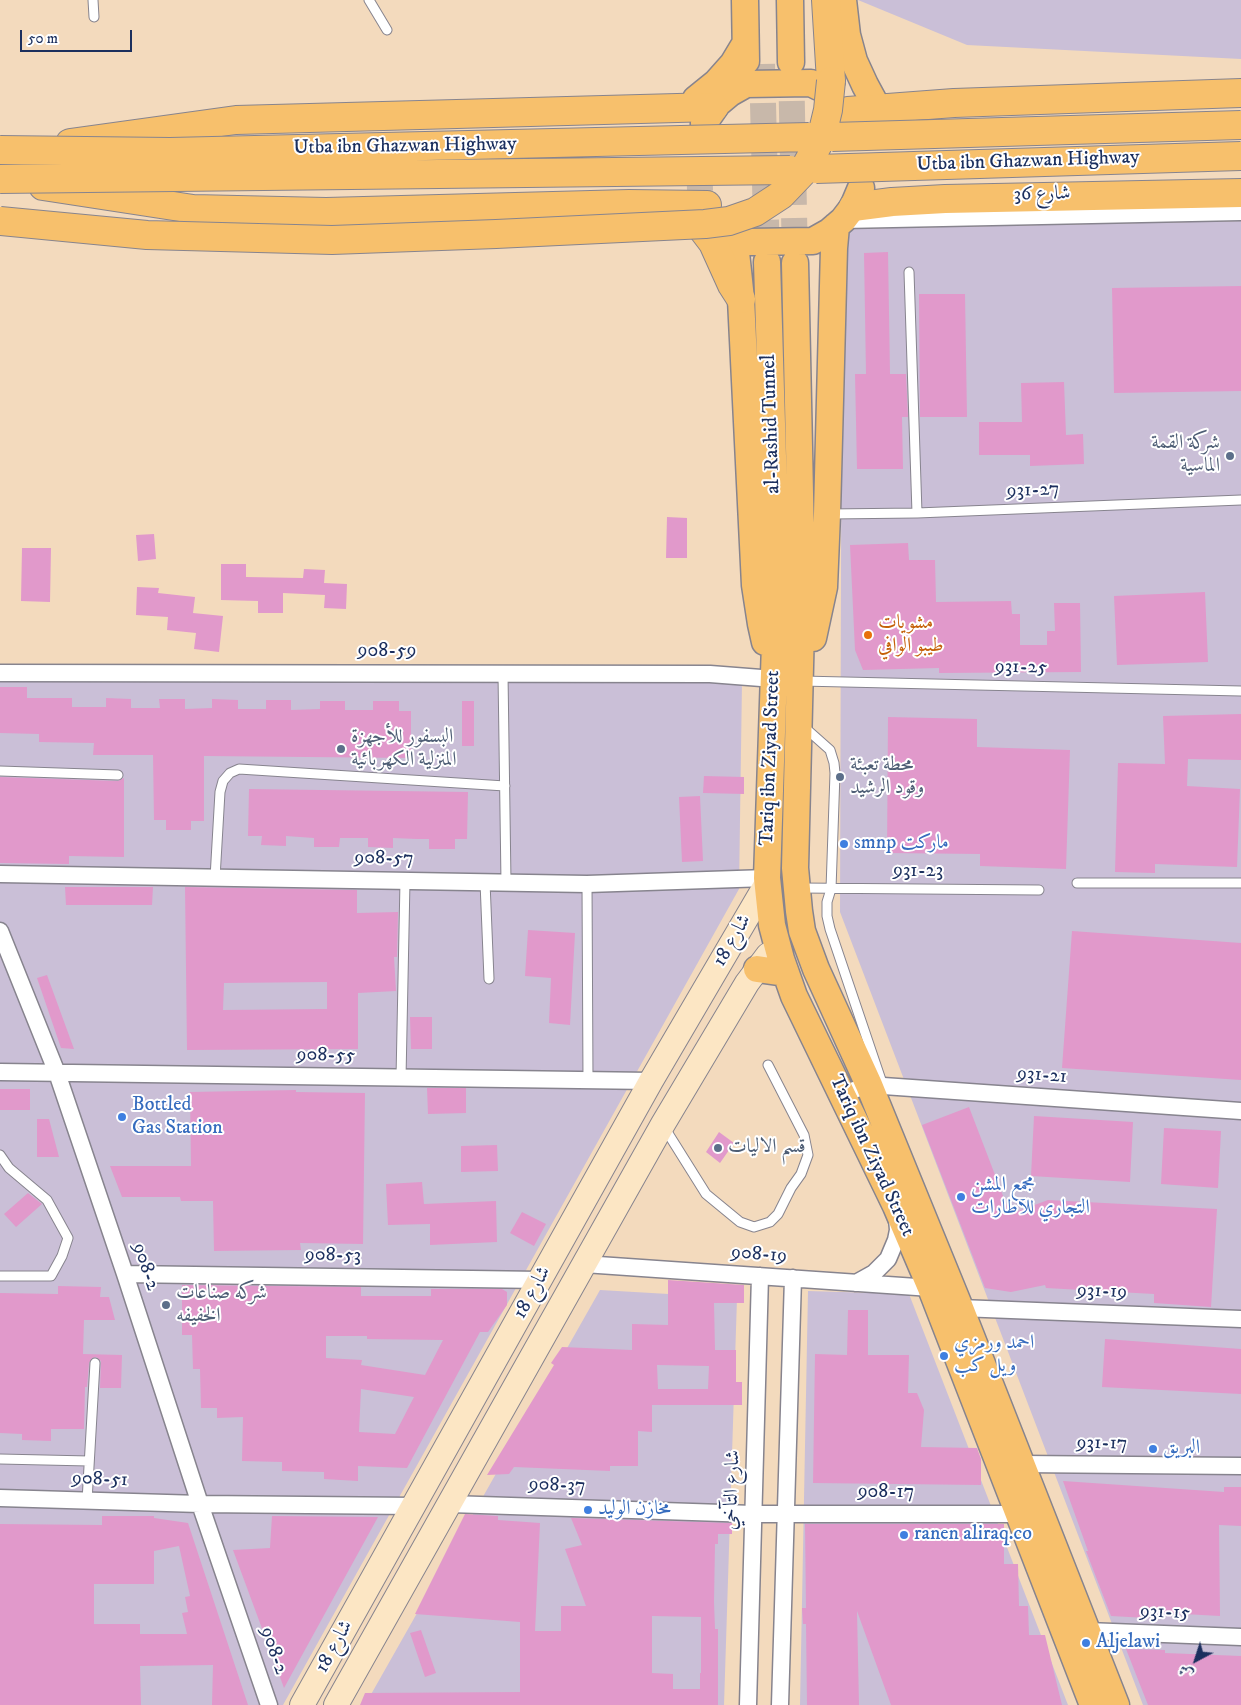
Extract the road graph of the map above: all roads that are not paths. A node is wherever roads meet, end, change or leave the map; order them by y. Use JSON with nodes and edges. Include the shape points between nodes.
{"nodes":[{"id":1,"x":93,"y":0,"type":"edge"},
{"id":2,"x":369,"y":0,"type":"edge"},
{"id":3,"x":745,"y":0,"type":"edge"},
{"id":4,"x":762,"y":0,"type":"edge"},
{"id":5,"x":790,"y":0,"type":"edge"},
{"id":6,"x":826,"y":0,"type":"edge"},
{"id":7,"x":843,"y":0,"type":"edge"},
{"id":8,"x":94,"y":17,"type":"dead end"},
{"id":9,"x":387,"y":30,"type":"dead end"},
{"id":10,"x":745,"y":44,"type":"junction"},
{"id":11,"x":791,"y":62,"type":"tunnel mouth"},
{"id":12,"x":762,"y":64,"type":"tunnel mouth"},
{"id":13,"x":746,"y":84,"type":"junction"},
{"id":14,"x":1241,"y":93,"type":"edge"},
{"id":15,"x":888,"y":108,"type":"junction"},
{"id":16,"x":679,"y":109,"type":"junction"},
{"id":17,"x":709,"y":115,"type":"joint"},
{"id":18,"x":833,"y":116,"type":"junction"},
{"id":19,"x":1241,"y":125,"type":"edge"},
{"id":20,"x":12,"y":150,"type":"edge"},
{"id":21,"x":1241,"y":156,"type":"edge"},
{"id":22,"x":0,"y":180,"type":"edge"},
{"id":23,"x":1241,"y":193,"type":"edge"},
{"id":24,"x":669,"y":204,"type":"junction"},
{"id":25,"x":848,"y":210,"type":"junction"},
{"id":26,"x":1241,"y":212,"type":"edge"},
{"id":27,"x":716,"y":215,"type":"junction"},
{"id":28,"x":0,"y":221,"type":"edge"},
{"id":29,"x":767,"y":262,"type":"tunnel mouth"},
{"id":30,"x":795,"y":263,"type":"tunnel mouth"},
{"id":31,"x":909,"y":272,"type":"dead end"},
{"id":32,"x":741,"y":300,"type":"junction"},
{"id":33,"x":1241,"y":500,"type":"edge"},
{"id":34,"x":917,"y":513,"type":"junction"},
{"id":35,"x":827,"y":514,"type":"junction"},
{"id":36,"x":790,"y":586,"type":"junction"},
{"id":37,"x":0,"y":673,"type":"edge"},
{"id":38,"x":503,"y":674,"type":"junction"},
{"id":39,"x":774,"y":678,"type":"junction"},
{"id":40,"x":800,"y":679,"type":"junction"},
{"id":41,"x":1241,"y":691,"type":"edge"},
{"id":42,"x":799,"y":723,"type":"junction"},
{"id":43,"x":0,"y":771,"type":"edge"},
{"id":44,"x":118,"y":775,"type":"dead end"},
{"id":45,"x":505,"y":786,"type":"junction"},
{"id":46,"x":0,"y":874,"type":"edge"},
{"id":47,"x":215,"y":878,"type":"junction"},
{"id":48,"x":405,"y":881,"type":"junction"},
{"id":49,"x":767,"y":881,"type":"junction"},
{"id":50,"x":485,"y":882,"type":"junction"},
{"id":51,"x":506,"y":882,"type":"junction"},
{"id":52,"x":1076,"y":882,"type":"dead end"},
{"id":53,"x":587,"y":884,"type":"junction"},
{"id":54,"x":1241,"y":884,"type":"edge"},
{"id":55,"x":796,"y":888,"type":"junction"},
{"id":56,"x":830,"y":889,"type":"junction"},
{"id":57,"x":1040,"y":890,"type":"dead end"},
{"id":58,"x":0,"y":931,"type":"edge"},
{"id":59,"x":777,"y":945,"type":"junction"},
{"id":60,"x":757,"y":969,"type":"junction"},
{"id":61,"x":785,"y":973,"type":"junction"},
{"id":62,"x":489,"y":979,"type":"dead end"},
{"id":63,"x":768,"y":1065,"type":"dead end"},
{"id":64,"x":0,"y":1072,"type":"edge"},
{"id":65,"x":57,"y":1073,"type":"junction"},
{"id":66,"x":401,"y":1078,"type":"junction"},
{"id":67,"x":588,"y":1080,"type":"junction"},
{"id":68,"x":651,"y":1081,"type":"junction"},
{"id":69,"x":876,"y":1086,"type":"junction"},
{"id":70,"x":842,"y":1094,"type":"junction"},
{"id":71,"x":1241,"y":1111,"type":"edge"},
{"id":72,"x":627,"y":1125,"type":"junction"},
{"id":73,"x":658,"y":1132,"type":"junction"},
{"id":74,"x":0,"y":1155,"type":"edge"},
{"id":75,"x":896,"y":1206,"type":"junction"},
{"id":76,"x":584,"y":1264,"type":"junction"},
{"id":77,"x":125,"y":1274,"type":"junction"},
{"id":78,"x":0,"y":1276,"type":"edge"},
{"id":79,"x":760,"y":1276,"type":"junction"},
{"id":80,"x":792,"y":1278,"type":"junction"},
{"id":81,"x":541,"y":1280,"type":"junction"},
{"id":82,"x":856,"y":1283,"type":"junction"},
{"id":83,"x":931,"y":1288,"type":"junction"},
{"id":84,"x":960,"y":1308,"type":"junction"},
{"id":85,"x":1241,"y":1319,"type":"edge"},
{"id":86,"x":95,"y":1363,"type":"dead end"},
{"id":87,"x":0,"y":1459,"type":"edge"},
{"id":88,"x":89,"y":1461,"type":"junction"},
{"id":89,"x":1022,"y":1464,"type":"junction"},
{"id":90,"x":1241,"y":1466,"type":"edge"},
{"id":91,"x":0,"y":1498,"type":"edge"},
{"id":92,"x":87,"y":1501,"type":"junction"},
{"id":93,"x":200,"y":1504,"type":"junction"},
{"id":94,"x":450,"y":1504,"type":"junction"},
{"id":95,"x":415,"y":1506,"type":"junction"},
{"id":96,"x":754,"y":1514,"type":"junction"},
{"id":97,"x":786,"y":1514,"type":"junction"},
{"id":98,"x":1018,"y":1514,"type":"junction"},
{"id":99,"x":1087,"y":1631,"type":"junction"},
{"id":100,"x":1241,"y":1637,"type":"edge"},
{"id":101,"x":269,"y":1705,"type":"edge"},
{"id":102,"x":302,"y":1705,"type":"edge"},
{"id":103,"x":336,"y":1705,"type":"edge"},
{"id":104,"x":748,"y":1705,"type":"edge"},
{"id":105,"x":780,"y":1705,"type":"edge"},
{"id":106,"x":1093,"y":1705,"type":"edge"},
{"id":107,"x":1116,"y":1705,"type":"edge"}],
"edges":[{"from":1,"to":8,"type":"lane"},
{"from":2,"to":9,"type":"lane"},
{"from":3,"to":10,"type":"main road"},
{"from":4,"to":12,"type":"main road"},
{"from":5,"to":11,"type":"main road"},
{"from":6,"to":28,"type":"highway","bridge":true,"via":[[830,82],[821,139],[802,173],[781,194],[755,212],[729,221],[332,240],[147,235]]},
{"from":7,"to":15,"type":"main road","via":[[854,60],[865,85]]},
{"from":10,"to":13,"type":"main road"},
{"from":10,"to":16,"type":"main road","via":[[718,82]]},
{"from":13,"to":17,"type":"main road","via":[[730,93]]},
{"from":13,"to":18,"type":"main road","via":[[811,83]]},
{"from":14,"to":15,"type":"highway"},
{"from":15,"to":18,"type":"highway"},
{"from":16,"to":17,"type":"highway"},
{"from":16,"to":20,"type":"highway","bridge":true,"via":[[236,120]]},
{"from":18,"to":19,"type":"highway","name":"Utba ibn Ghazwan Highway","bridge":true},
{"from":18,"to":20,"type":"highway","name":"Utba ibn Ghazwan Highway","bridge":true,"via":[[170,152]]},
{"from":21,"to":22,"type":"highway","name":"Utba ibn Ghazwan Highway","bridge":true,"via":[[803,170]]},
{"from":22,"to":24,"type":"highway","bridge":true,"via":[[193,209],[326,212]]},
{"from":23,"to":25,"type":"highway","via":[[945,199],[892,202]]},
{"from":24,"to":27,"type":"highway"},
{"from":24,"to":32,"type":"highway","via":[[694,218],[713,243]]},
{"from":25,"to":26,"type":"street","name":"شارع 36"},
{"from":25,"to":27,"type":"main road","via":[[830,232],[813,241],[748,242]]},
{"from":25,"to":35,"type":"main road","via":[[834,248]]},
{"from":27,"to":32,"type":"main road"},
{"from":29,"to":36,"type":"main road","name":"al-Rashid Tunnel"},
{"from":30,"to":36,"type":"main road","name":"al-Rashid Tunnel"},
{"from":31,"to":34,"type":"lane"},
{"from":32,"to":39,"type":"main road","via":[[755,585]]},
{"from":33,"to":34,"type":"lane","name":"931-27"},
{"from":34,"to":35,"type":"lane","name":"931-27"},
{"from":35,"to":40,"type":"main road","via":[[824,587]]},
{"from":36,"to":39,"type":"main road","name":"Tariq ibn Ziyad Street"},
{"from":36,"to":40,"type":"main road","name":"Tariq ibn Ziyad Street"},
{"from":37,"to":38,"type":"street","name":"908-59"},
{"from":38,"to":39,"type":"street","name":"908-59","via":[[710,674]]},
{"from":38,"to":45,"type":"lane"},
{"from":39,"to":49,"type":"main road","name":"Tariq ibn Ziyad Street"},
{"from":40,"to":41,"type":"lane","name":"931-25"},
{"from":40,"to":42,"type":"main road","name":"Tariq ibn Ziyad Street"},
{"from":42,"to":55,"type":"main road","name":"Tariq ibn Ziyad Street"},
{"from":42,"to":56,"type":"lane","via":[[830,750],[834,763]]},
{"from":43,"to":44,"type":"lane"},
{"from":45,"to":47,"type":"lane","via":[[239,769],[223,781],[220,792]]},
{"from":45,"to":51,"type":"lane"},
{"from":46,"to":47,"type":"street","name":"908-57"},
{"from":47,"to":48,"type":"street","name":"908-57"},
{"from":48,"to":50,"type":"street","name":"908-57"},
{"from":48,"to":66,"type":"lane"},
{"from":49,"to":53,"type":"street","name":"908-57"},
{"from":49,"to":59,"type":"main road","name":"Tariq ibn Ziyad Street"},
{"from":49,"to":68,"type":"street","name":"شارع 18"},
{"from":50,"to":51,"type":"street","name":"908-57"},
{"from":50,"to":62,"type":"lane"},
{"from":51,"to":53,"type":"street","name":"908-57"},
{"from":52,"to":54,"type":"lane"},
{"from":53,"to":67,"type":"lane"},
{"from":55,"to":56,"type":"lane","name":"931-23"},
{"from":55,"to":69,"type":"main road","name":"Tariq ibn Ziyad Street","via":[[808,950]]},
{"from":56,"to":57,"type":"lane","name":"931-23"},
{"from":56,"to":69,"type":"lane","via":[[827,916],[830,929]]},
{"from":58,"to":65,"type":"street","name":"908-2"},
{"from":59,"to":60,"type":"street","name":"شارع 18"},
{"from":59,"to":61,"type":"main road","name":"Tariq ibn Ziyad Street"},
{"from":60,"to":61,"type":"main road"},
{"from":60,"to":73,"type":"street","name":"شارع 18"},
{"from":61,"to":70,"type":"main road","name":"Tariq ibn Ziyad Street"},
{"from":63,"to":73,"type":"lane","via":[[804,1135],[808,1155],[801,1174],[770,1222],[754,1227],[740,1222],[706,1194]]},
{"from":64,"to":65,"type":"street","name":"908-55"},
{"from":65,"to":66,"type":"street","name":"908-55"},
{"from":65,"to":77,"type":"street","name":"908-2"},
{"from":66,"to":67,"type":"street","name":"908-55"},
{"from":67,"to":68,"type":"street","name":"908-55"},
{"from":68,"to":72,"type":"street","name":"شارع 18"},
{"from":69,"to":70,"type":"street","name":"931-21"},
{"from":69,"to":71,"type":"street","name":"931-21"},
{"from":69,"to":84,"type":"main road","name":"Tariq ibn Ziyad Street"},
{"from":70,"to":75,"type":"main road","name":"Tariq ibn Ziyad Street"},
{"from":72,"to":73,"type":"street"},
{"from":72,"to":81,"type":"street","name":"شارع 18"},
{"from":73,"to":76,"type":"street","name":"شارع 18"},
{"from":74,"to":78,"type":"lane","via":[[47,1200],[68,1238],[51,1276]]},
{"from":75,"to":82,"type":"street","via":[[898,1230],[893,1250],[882,1266]]},
{"from":75,"to":83,"type":"main road","name":"Tariq ibn Ziyad Street"},
{"from":76,"to":79,"type":"street","name":"908-19"},
{"from":76,"to":94,"type":"street","name":"شارع 18"},
{"from":77,"to":81,"type":"street","name":"908-53"},
{"from":77,"to":93,"type":"street","name":"908-2"},
{"from":79,"to":80,"type":"street","name":"908-19"},
{"from":79,"to":96,"type":"street","name":"شارع التآخي"},
{"from":80,"to":82,"type":"street","name":"908-19"},
{"from":80,"to":97,"type":"street"},
{"from":81,"to":95,"type":"street","name":"شارع 18"},
{"from":82,"to":83,"type":"street","name":"908-19"},
{"from":83,"to":98,"type":"main road","name":"Tariq ibn Ziyad Street"},
{"from":84,"to":85,"type":"street","name":"931-19"},
{"from":84,"to":89,"type":"main road","name":"Tariq ibn Ziyad Street"},
{"from":86,"to":88,"type":"lane"},
{"from":87,"to":88,"type":"lane"},
{"from":88,"to":92,"type":"lane"},
{"from":89,"to":90,"type":"street","name":"931-17"},
{"from":89,"to":99,"type":"main road","name":"Tariq ibn Ziyad Street"},
{"from":91,"to":92,"type":"street","name":"908-51"},
{"from":92,"to":93,"type":"street","name":"908-51"},
{"from":93,"to":95,"type":"street"},
{"from":93,"to":101,"type":"street","name":"908-2"},
{"from":94,"to":96,"type":"street","name":"908-37"},
{"from":94,"to":103,"type":"street","name":"شارع 18"},
{"from":95,"to":102,"type":"street","name":"شارع 18"},
{"from":96,"to":97,"type":"street","name":"908-17"},
{"from":96,"to":104,"type":"street","name":"شارع التآخي"},
{"from":97,"to":98,"type":"street","name":"908-17"},
{"from":97,"to":105,"type":"street"},
{"from":98,"to":106,"type":"main road","name":"Tariq ibn Ziyad Street"},
{"from":99,"to":100,"type":"street","name":"931-15"},
{"from":99,"to":107,"type":"main road","name":"Tariq ibn Ziyad Street"}]}
